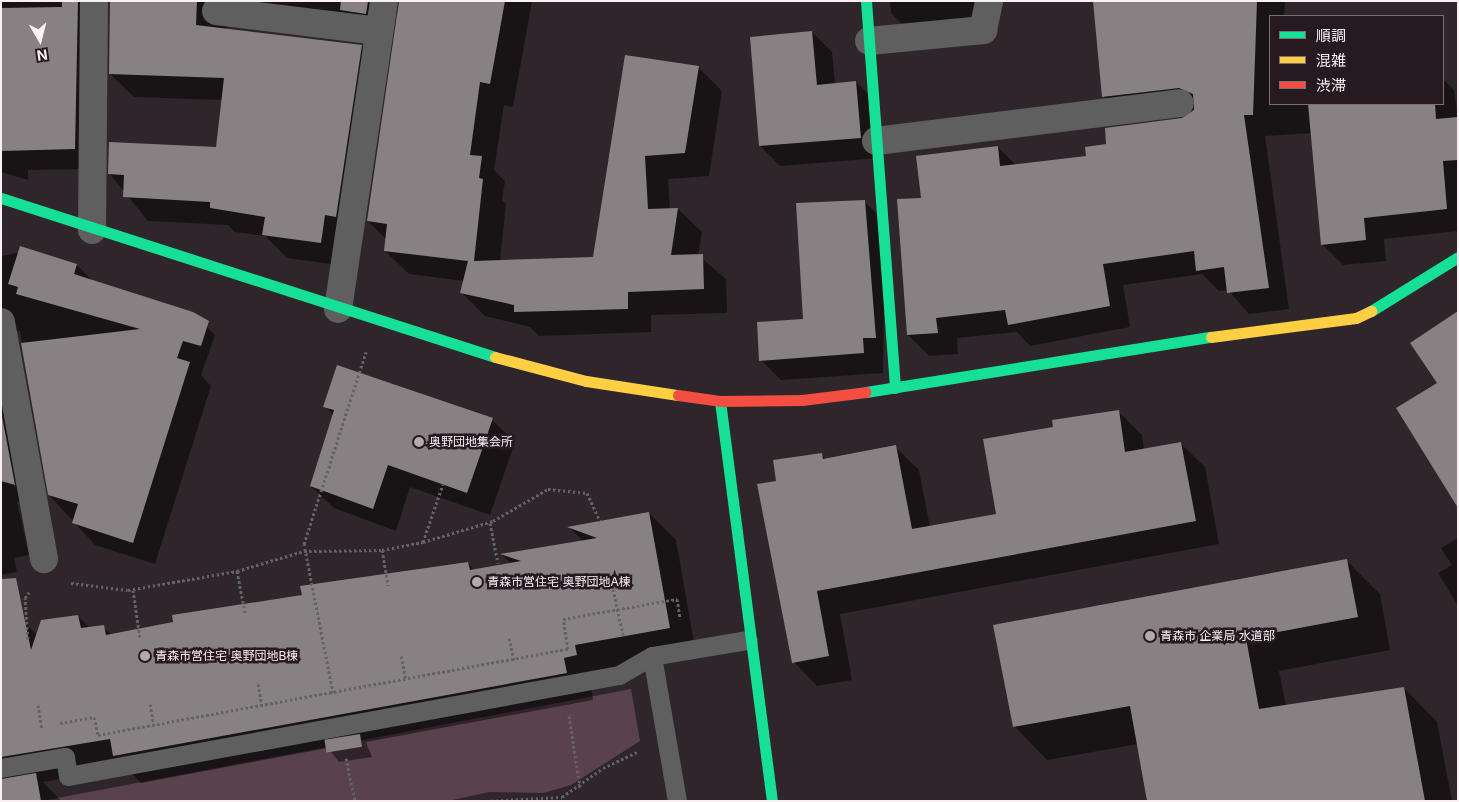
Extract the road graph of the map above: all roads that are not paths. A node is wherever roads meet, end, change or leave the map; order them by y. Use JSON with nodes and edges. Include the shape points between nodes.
{"nodes":[{"id":1,"x":94,"y":1,"type":"edge"},
{"id":2,"x":384,"y":1,"type":"edge"},
{"id":3,"x":866,"y":1,"type":"edge"},
{"id":4,"x":989,"y":1,"type":"edge"},
{"id":5,"x":216,"y":11,"type":"dead end"},
{"id":6,"x":379,"y":31,"type":"junction"},
{"id":7,"x":869,"y":41,"type":"junction"},
{"id":8,"x":1180,"y":103,"type":"dead end"},
{"id":9,"x":876,"y":141,"type":"junction"},
{"id":10,"x":1,"y":198,"type":"edge"},
{"id":11,"x":92,"y":230,"type":"junction"},
{"id":12,"x":1458,"y":257,"type":"edge"},
{"id":13,"x":338,"y":309,"type":"junction"},
{"id":14,"x":1,"y":322,"type":"edge"},
{"id":15,"x":895,"y":388,"type":"junction"},
{"id":16,"x":720,"y":401,"type":"junction"},
{"id":17,"x":40,"y":572,"type":"road end"},
{"id":18,"x":748,"y":640,"type":"junction"},
{"id":19,"x":652,"y":656,"type":"junction"},
{"id":20,"x":1,"y":768,"type":"edge"},
{"id":21,"x":677,"y":801,"type":"edge"},
{"id":22,"x":772,"y":801,"type":"edge"}],
"edges":[{"from":1,"to":11,"type":"street"},
{"from":2,"to":6,"type":"street"},
{"from":3,"to":7,"type":"street"},
{"from":4,"to":7,"type":"street","via":[[983,30]]},
{"from":5,"to":6,"type":"street"},
{"from":6,"to":13,"type":"street"},
{"from":7,"to":9,"type":"street"},
{"from":8,"to":9,"type":"street"},
{"from":9,"to":15,"type":"street"},
{"from":10,"to":11,"type":"street"},
{"from":11,"to":13,"type":"street"},
{"from":12,"to":15,"type":"street","via":[[1384,306],[1356,318],[1110,351]]},
{"from":13,"to":16,"type":"street","via":[[586,381]]},
{"from":14,"to":17,"type":"street"},
{"from":15,"to":16,"type":"street","via":[[802,400]]},
{"from":16,"to":18,"type":"street"},
{"from":18,"to":19,"type":"lane"},
{"from":18,"to":22,"type":"street"},
{"from":19,"to":20,"type":"lane","via":[[619,675],[68,776],[65,757]]},
{"from":19,"to":21,"type":"lane"}]}
